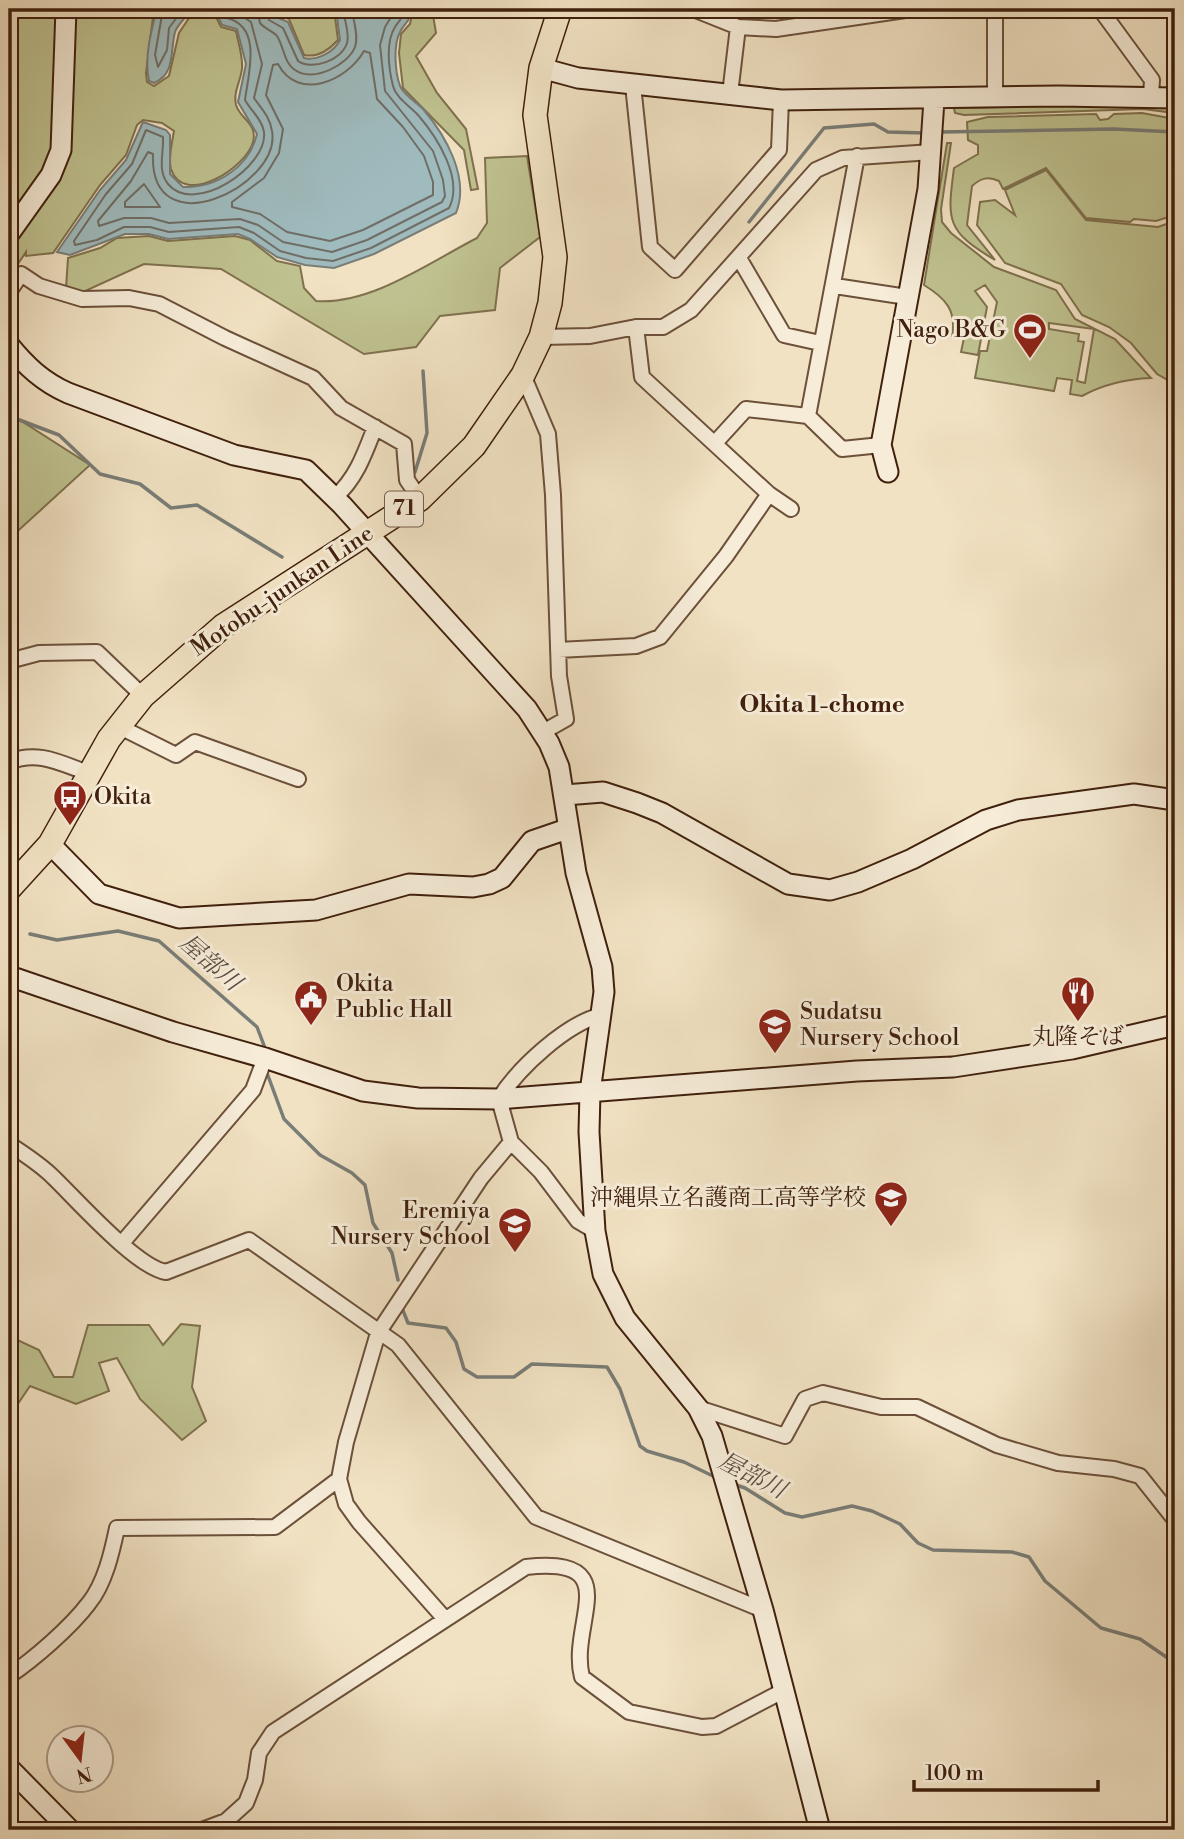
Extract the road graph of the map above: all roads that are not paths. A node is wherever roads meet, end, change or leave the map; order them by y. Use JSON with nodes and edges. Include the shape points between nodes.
{"nodes":[{"id":1,"x":66,"y":9,"type":"edge"},
{"id":2,"x":560,"y":9,"type":"edge"},
{"id":3,"x":693,"y":9,"type":"edge"},
{"id":4,"x":912,"y":9,"type":"edge"},
{"id":5,"x":995,"y":9,"type":"edge"},
{"id":6,"x":1100,"y":9,"type":"edge"},
{"id":7,"x":835,"y":15,"type":"edge"},
{"id":8,"x":738,"y":27,"type":"junction"},
{"id":9,"x":541,"y":68,"type":"junction"},
{"id":10,"x":633,"y":85,"type":"junction"},
{"id":11,"x":730,"y":94,"type":"junction"},
{"id":12,"x":1152,"y":96,"type":"junction"},
{"id":13,"x":995,"y":97,"type":"junction"},
{"id":14,"x":1175,"y":98,"type":"edge"},
{"id":15,"x":781,"y":100,"type":"junction"},
{"id":16,"x":934,"y":106,"type":"junction"},
{"id":17,"x":933,"y":147,"type":"junction"},
{"id":18,"x":858,"y":156,"type":"junction"},
{"id":19,"x":9,"y":234,"type":"edge"},
{"id":20,"x":739,"y":258,"type":"junction"},
{"id":21,"x":835,"y":286,"type":"junction"},
{"id":22,"x":9,"y":292,"type":"edge"},
{"id":23,"x":907,"y":297,"type":"junction"},
{"id":24,"x":636,"y":327,"type":"junction"},
{"id":25,"x":541,"y":337,"type":"junction"},
{"id":26,"x":820,"y":343,"type":"junction"},
{"id":27,"x":9,"y":345,"type":"edge"},
{"id":28,"x":523,"y":375,"type":"junction"},
{"id":29,"x":808,"y":416,"type":"junction"},
{"id":30,"x":374,"y":427,"type":"junction"},
{"id":31,"x":715,"y":443,"type":"junction"},
{"id":32,"x":881,"y":446,"type":"junction"},
{"id":33,"x":888,"y":472,"type":"dead end"},
{"id":34,"x":769,"y":494,"type":"junction"},
{"id":35,"x":335,"y":497,"type":"junction"},
{"id":36,"x":420,"y":499,"type":"junction"},
{"id":37,"x":791,"y":509,"type":"dead end"},
{"id":38,"x":366,"y":534,"type":"junction"},
{"id":39,"x":558,"y":650,"type":"junction"},
{"id":40,"x":9,"y":661,"type":"edge"},
{"id":41,"x":144,"y":696,"type":"junction"},
{"id":42,"x":118,"y":726,"type":"junction"},
{"id":43,"x":543,"y":732,"type":"junction"},
{"id":44,"x":9,"y":762,"type":"edge"},
{"id":45,"x":89,"y":773,"type":"junction"},
{"id":46,"x":298,"y":779,"type":"dead end"},
{"id":47,"x":565,"y":795,"type":"junction"},
{"id":48,"x":1175,"y":800,"type":"edge"},
{"id":49,"x":567,"y":829,"type":"junction"},
{"id":50,"x":50,"y":844,"type":"junction"},
{"id":51,"x":9,"y":889,"type":"edge"},
{"id":52,"x":9,"y":976,"type":"edge"},
{"id":53,"x":602,"y":1015,"type":"junction"},
{"id":54,"x":1175,"y":1025,"type":"edge"},
{"id":55,"x":265,"y":1058,"type":"junction"},
{"id":56,"x":590,"y":1092,"type":"junction"},
{"id":57,"x":499,"y":1099,"type":"junction"},
{"id":58,"x":511,"y":1142,"type":"junction"},
{"id":59,"x":9,"y":1144,"type":"edge"},
{"id":60,"x":595,"y":1231,"type":"junction"},
{"id":61,"x":122,"y":1243,"type":"junction"},
{"id":62,"x":378,"y":1333,"type":"junction"},
{"id":63,"x":698,"y":1408,"type":"junction"},
{"id":64,"x":340,"y":1479,"type":"junction"},
{"id":65,"x":1175,"y":1520,"type":"edge"},
{"id":66,"x":763,"y":1610,"type":"junction"},
{"id":67,"x":445,"y":1619,"type":"junction"},
{"id":68,"x":9,"y":1676,"type":"edge"},
{"id":69,"x":783,"y":1691,"type":"junction"},
{"id":70,"x":9,"y":1768,"type":"edge"},
{"id":71,"x":70,"y":1830,"type":"edge"},
{"id":72,"x":202,"y":1830,"type":"edge"},
{"id":73,"x":820,"y":1830,"type":"edge"}],
"edges":[{"from":1,"to":19,"type":"street","via":[[61,150],[51,175]]},
{"from":2,"to":9,"type":"main road","name":"Motobu-junkan Line","number":"71"},
{"from":3,"to":8,"type":"street"},
{"from":4,"to":7,"type":"street"},
{"from":5,"to":13,"type":"street"},
{"from":6,"to":12,"type":"street","via":[[1152,80]]},
{"from":7,"to":8,"type":"street","via":[[776,29]]},
{"from":8,"to":11,"type":"street"},
{"from":9,"to":10,"type":"street"},
{"from":9,"to":25,"type":"main road","name":"Motobu-junkan Line","number":"71","via":[[535,115],[555,257]]},
{"from":10,"to":11,"type":"street"},
{"from":10,"to":15,"type":"street","via":[[650,247],[675,270],[779,150]]},
{"from":11,"to":15,"type":"street"},
{"from":12,"to":13,"type":"street"},
{"from":12,"to":14,"type":"street"},
{"from":13,"to":16,"type":"street"},
{"from":15,"to":16,"type":"street"},
{"from":16,"to":17,"type":"street"},
{"from":17,"to":18,"type":"street"},
{"from":17,"to":23,"type":"street"},
{"from":18,"to":20,"type":"street","via":[[816,170]]},
{"from":18,"to":21,"type":"street"},
{"from":20,"to":24,"type":"street","via":[[691,310],[663,327]]},
{"from":20,"to":26,"type":"street","via":[[784,335]]},
{"from":21,"to":23,"type":"street"},
{"from":21,"to":26,"type":"street"},
{"from":22,"to":30,"type":"street","via":[[21,274],[39,286],[82,299],[129,298],[159,304],[313,378],[341,408]]},
{"from":23,"to":32,"type":"street"},
{"from":24,"to":25,"type":"street","via":[[590,336]]},
{"from":24,"to":31,"type":"street","via":[[642,377]]},
{"from":25,"to":28,"type":"main road","name":"Motobu-junkan Line","number":"71"},
{"from":26,"to":29,"type":"street"},
{"from":27,"to":35,"type":"street","via":[[50,385],[234,455],[306,470]]},
{"from":28,"to":36,"type":"main road","name":"Motobu-junkan Line","number":"71","via":[[474,446]]},
{"from":28,"to":39,"type":"street","via":[[548,434]]},
{"from":29,"to":31,"type":"street","via":[[746,409]]},
{"from":29,"to":32,"type":"street","via":[[842,449]]},
{"from":30,"to":35,"type":"street","via":[[361,462]]},
{"from":30,"to":36,"type":"street","via":[[404,444],[407,480]]},
{"from":31,"to":34,"type":"street"},
{"from":32,"to":33,"type":"street"},
{"from":34,"to":37,"type":"street"},
{"from":34,"to":39,"type":"street","via":[[660,637],[636,646]]},
{"from":35,"to":38,"type":"street"},
{"from":36,"to":38,"type":"main road","name":"Motobu-junkan Line","number":"71"},
{"from":38,"to":41,"type":"main road","name":"Motobu-junkan Line","number":"71","via":[[223,626]]},
{"from":38,"to":43,"type":"street"},
{"from":39,"to":43,"type":"street","via":[[566,719]]},
{"from":40,"to":41,"type":"street","via":[[39,653],[97,652]]},
{"from":41,"to":42,"type":"main road","name":"Motobu-junkan Line","number":"71"},
{"from":42,"to":45,"type":"main road","name":"Motobu-junkan Line","number":"71"},
{"from":42,"to":46,"type":"street","via":[[176,755],[195,742]]},
{"from":43,"to":47,"type":"street","via":[[559,767]]},
{"from":44,"to":45,"type":"street","via":[[39,756]]},
{"from":45,"to":50,"type":"main road","name":"Motobu-junkan Line","number":"71"},
{"from":47,"to":48,"type":"street","via":[[603,792],[637,803],[788,884],[830,890],[858,882],[986,820],[1018,810],[1134,793]]},
{"from":47,"to":49,"type":"street"},
{"from":49,"to":50,"type":"street","via":[[532,841],[502,878],[489,884],[409,884],[316,910],[192,918],[99,894]]},
{"from":49,"to":53,"type":"street","via":[[602,967]]},
{"from":50,"to":51,"type":"main road","name":"Motobu-junkan Line","number":"71"},
{"from":52,"to":55,"type":"street"},
{"from":53,"to":56,"type":"street"},
{"from":53,"to":57,"type":"street","via":[[584,1019],[532,1058],[512,1077]]},
{"from":54,"to":56,"type":"street","via":[[1072,1049],[953,1067]]},
{"from":55,"to":57,"type":"street","via":[[363,1091],[418,1098]]},
{"from":55,"to":61,"type":"street","via":[[253,1090]]},
{"from":56,"to":57,"type":"street"},
{"from":56,"to":60,"type":"street"},
{"from":57,"to":58,"type":"street"},
{"from":58,"to":60,"type":"street","via":[[541,1172],[578,1222]]},
{"from":58,"to":62,"type":"street","via":[[481,1178]]},
{"from":59,"to":61,"type":"street","via":[[51,1175]]},
{"from":60,"to":63,"type":"street","via":[[603,1274],[616,1304]]},
{"from":61,"to":62,"type":"street","via":[[157,1271],[166,1272],[249,1240]]},
{"from":62,"to":64,"type":"street","via":[[346,1442]]},
{"from":62,"to":66,"type":"street","via":[[398,1345],[536,1517]]},
{"from":63,"to":65,"type":"street","via":[[785,1436],[805,1399],[823,1393],[881,1407],[917,1406],[997,1445],[1058,1463],[1114,1468],[1140,1476]]},
{"from":63,"to":66,"type":"street","via":[[727,1482]]},
{"from":64,"to":67,"type":"street","via":[[346,1504],[359,1522]]},
{"from":64,"to":68,"type":"street","via":[[275,1527],[117,1528],[108,1564],[89,1603]]},
{"from":66,"to":69,"type":"street"},
{"from":67,"to":69,"type":"street","via":[[526,1567],[565,1568],[583,1577],[588,1586],[579,1649],[582,1677],[629,1712],[716,1726]]},
{"from":67,"to":72,"type":"street","via":[[273,1732],[259,1753],[246,1803],[226,1821]]},
{"from":69,"to":73,"type":"street"},
{"from":70,"to":71,"type":"street"}]}
